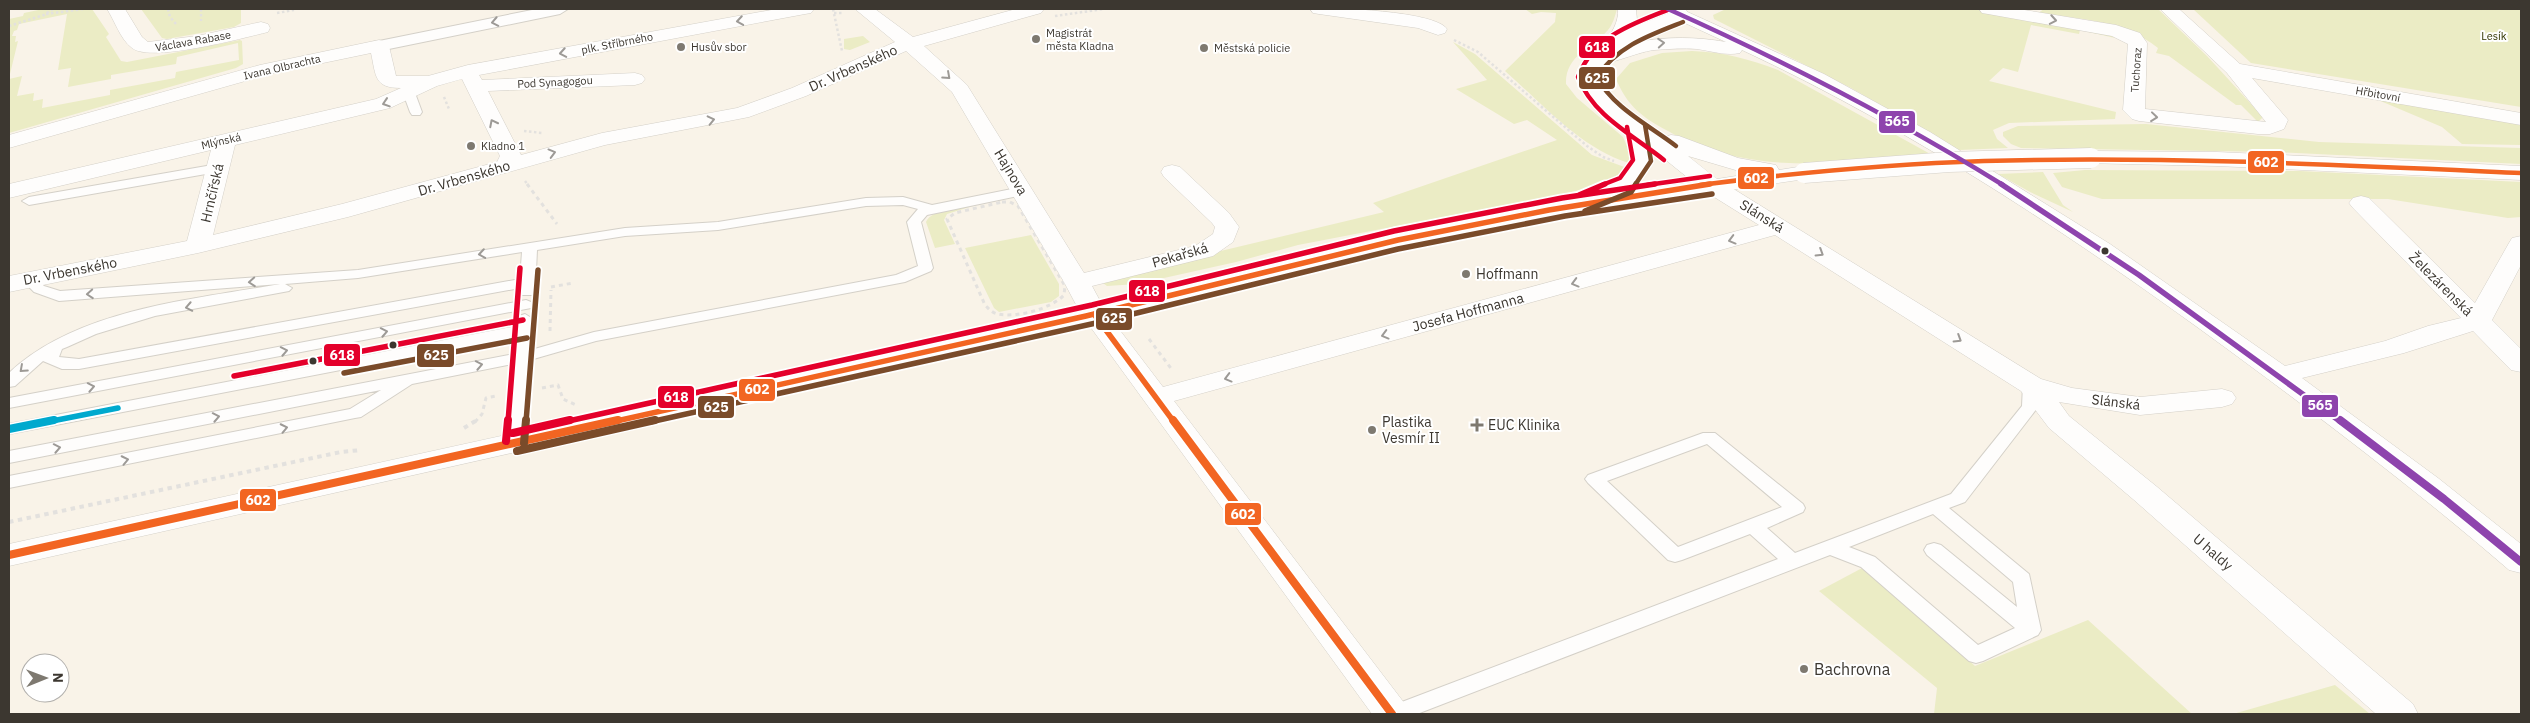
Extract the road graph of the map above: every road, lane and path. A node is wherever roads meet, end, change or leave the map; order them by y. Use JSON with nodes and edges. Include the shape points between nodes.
{"nodes":[{"id":1,"x":53,"y":9,"type":"edge"},
{"id":2,"x":83,"y":9,"type":"edge"},
{"id":3,"x":116,"y":9,"type":"edge"},
{"id":4,"x":201,"y":9,"type":"edge"},
{"id":5,"x":560,"y":9,"type":"edge"},
{"id":6,"x":805,"y":9,"type":"edge"},
{"id":7,"x":833,"y":9,"type":"edge"},
{"id":8,"x":864,"y":9,"type":"edge"},
{"id":9,"x":1035,"y":9,"type":"edge"},
{"id":10,"x":1319,"y":9,"type":"edge"},
{"id":11,"x":1628,"y":9,"type":"edge"},
{"id":12,"x":1988,"y":9,"type":"edge"},
{"id":13,"x":2169,"y":9,"type":"edge"},
{"id":14,"x":294,"y":10,"type":"edge"},
{"id":15,"x":268,"y":11,"type":"edge"},
{"id":16,"x":1681,"y":11,"type":"edge"},
{"id":17,"x":44,"y":15,"type":"junction"},
{"id":18,"x":201,"y":25,"type":"dead end"},
{"id":19,"x":9,"y":26,"type":"edge"},
{"id":20,"x":1438,"y":29,"type":"dead end"},
{"id":21,"x":911,"y":44,"type":"junction"},
{"id":22,"x":378,"y":46,"type":"junction"},
{"id":23,"x":264,"y":49,"type":"junction"},
{"id":24,"x":848,"y":52,"type":"dead end"},
{"id":25,"x":1603,"y":55,"type":"junction"},
{"id":26,"x":1793,"y":66,"type":"junction"},
{"id":27,"x":2234,"y":70,"type":"junction"},
{"id":28,"x":471,"y":78,"type":"junction"},
{"id":29,"x":635,"y":79,"type":"dead end"},
{"id":30,"x":430,"y":82,"type":"junction"},
{"id":31,"x":440,"y":111,"type":"dead end"},
{"id":32,"x":454,"y":111,"type":"dead end"},
{"id":33,"x":2521,"y":119,"type":"edge"},
{"id":34,"x":1636,"y":126,"type":"junction"},
{"id":35,"x":225,"y":140,"type":"junction"},
{"id":36,"x":9,"y":142,"type":"edge"},
{"id":37,"x":505,"y":166,"type":"junction"},
{"id":38,"x":218,"y":168,"type":"junction"},
{"id":39,"x":1172,"y":172,"type":"dead end"},
{"id":40,"x":1804,"y":173,"type":"junction"},
{"id":41,"x":2521,"y":173,"type":"edge"},
{"id":42,"x":1711,"y":184,"type":"junction"},
{"id":43,"x":9,"y":191,"type":"edge"},
{"id":44,"x":1020,"y":199,"type":"junction"},
{"id":45,"x":29,"y":201,"type":"dead end"},
{"id":46,"x":2361,"y":203,"type":"dead end"},
{"id":47,"x":1572,"y":206,"type":"junction"},
{"id":48,"x":930,"y":209,"type":"junction"},
{"id":49,"x":559,"y":227,"type":"dead end"},
{"id":50,"x":1779,"y":227,"type":"junction"},
{"id":51,"x":2521,"y":243,"type":"edge"},
{"id":52,"x":198,"y":246,"type":"junction"},
{"id":53,"x":530,"y":246,"type":"junction"},
{"id":54,"x":358,"y":274,"type":"junction"},
{"id":55,"x":552,"y":279,"type":"dead end"},
{"id":56,"x":19,"y":282,"type":"edge"},
{"id":57,"x":528,"y":282,"type":"junction"},
{"id":58,"x":1077,"y":282,"type":"junction"},
{"id":59,"x":573,"y":283,"type":"dead end"},
{"id":60,"x":552,"y":288,"type":"junction"},
{"id":61,"x":526,"y":305,"type":"junction"},
{"id":62,"x":1094,"y":314,"type":"junction"},
{"id":63,"x":2478,"y":322,"type":"junction"},
{"id":64,"x":525,"y":328,"type":"junction"},
{"id":65,"x":558,"y":330,"type":"dead end"},
{"id":66,"x":1149,"y":339,"type":"dead end"},
{"id":67,"x":55,"y":348,"type":"junction"},
{"id":68,"x":522,"y":357,"type":"junction"},
{"id":69,"x":2521,"y":364,"type":"edge"},
{"id":70,"x":2281,"y":375,"type":"junction"},
{"id":71,"x":412,"y":378,"type":"junction"},
{"id":72,"x":9,"y":382,"type":"edge"},
{"id":73,"x":2031,"y":385,"type":"junction"},
{"id":74,"x":1167,"y":386,"type":"junction"},
{"id":75,"x":2222,"y":398,"type":"dead end"},
{"id":76,"x":9,"y":403,"type":"edge"},
{"id":77,"x":9,"y":429,"type":"edge"},
{"id":78,"x":515,"y":442,"type":"junction"},
{"id":79,"x":9,"y":457,"type":"edge"},
{"id":80,"x":9,"y":482,"type":"edge"},
{"id":81,"x":1935,"y":506,"type":"junction"},
{"id":82,"x":1753,"y":526,"type":"junction"},
{"id":83,"x":1829,"y":547,"type":"junction"},
{"id":84,"x":1934,"y":550,"type":"dead end"},
{"id":85,"x":9,"y":555,"type":"edge"},
{"id":86,"x":1792,"y":561,"type":"junction"},
{"id":87,"x":2521,"y":562,"type":"edge"},
{"id":88,"x":2031,"y":630,"type":"junction"},
{"id":89,"x":1393,"y":714,"type":"edge"},
{"id":90,"x":2400,"y":714,"type":"edge"}],
"edges":[{"from":1,"to":17,"type":"path"},
{"from":2,"to":17,"type":"path"},
{"from":3,"to":23,"type":"street","name":"Václava Rabase","via":[[138,45],[145,48]]},
{"from":4,"to":18,"type":"path"},
{"from":5,"to":22,"type":"street","name":"Ivana Olbrachta","one_way":true},
{"from":6,"to":28,"type":"street","name":"plk. Stříbrného","one_way":true},
{"from":7,"to":24,"type":"path","via":[[840,50]]},
{"from":8,"to":21,"type":"street","name":"Hajnova"},
{"from":9,"to":21,"type":"street","name":"Dr. Vrbenského"},
{"from":10,"to":20,"type":"street","via":[[1422,23]]},
{"from":11,"to":25,"type":"street","via":[[1623,31]]},
{"from":12,"to":27,"type":"street","name":"Tuchoraz","one_way":true,"via":[[2128,35],[2138,43],[2133,110],[2136,113],[2270,128],[2278,122]]},
{"from":13,"to":27,"type":"street"},
{"from":14,"to":15,"type":"path"},
{"from":15,"to":23,"type":"street"},
{"from":16,"to":25,"type":"street"},
{"from":16,"to":26,"type":"street"},
{"from":17,"to":19,"type":"path"},
{"from":37,"to":21,"type":"street","name":"Dr. Vrbenského","one_way":true,"via":[[602,139],[742,113]]},
{"from":21,"to":44,"type":"street","name":"Hajnova","one_way":true,"via":[[960,89]]},
{"from":22,"to":23,"type":"street","name":"Ivana Olbrachta"},
{"from":22,"to":30,"type":"street","via":[[386,78],[391,82]]},
{"from":23,"to":36,"type":"street","name":"Ivana Olbrachta"},
{"from":25,"to":26,"type":"street","one_way":true,"via":[[1637,46],[1680,42],[1732,48]]},
{"from":25,"to":34,"type":"street","via":[[1587,77],[1592,91],[1604,105]]},
{"from":26,"to":70,"type":"street","via":[[1891,118],[2051,217]]},
{"from":27,"to":33,"type":"street","name":"Hřbitovní"},
{"from":28,"to":29,"type":"street","name":"Pod Synagogou"},
{"from":28,"to":30,"type":"street","name":"plk. Stříbrného"},
{"from":37,"to":28,"type":"street","one_way":true,"via":[[511,156]]},
{"from":30,"to":35,"type":"street","name":"Mlýnská","one_way":true,"via":[[412,103],[383,104]]},
{"from":31,"to":32,"type":"path"},
{"from":34,"to":40,"type":"street","via":[[1696,152],[1744,166]]},
{"from":34,"to":42,"type":"street"},
{"from":34,"to":47,"type":"street","via":[[1642,162],[1626,185]]},
{"from":35,"to":38,"type":"street","name":"Hrnčířská"},
{"from":35,"to":43,"type":"street","name":"Mlýnská"},
{"from":37,"to":49,"type":"path","via":[[519,172]]},
{"from":37,"to":52,"type":"street","name":"Dr. Vrbenského","via":[[348,210]]},
{"from":38,"to":45,"type":"lane"},
{"from":38,"to":52,"type":"street","name":"Hrnčířská"},
{"from":39,"to":58,"type":"street","name":"Pekařská","via":[[1221,218],[1227,227],[1224,237],[1204,251]]},
{"from":40,"to":41,"type":"street","name":"Slánská","bridge":true,"via":[[1949,162],[2090,158],[2218,159]]},
{"from":40,"to":42,"type":"street","name":"Slánská"},
{"from":42,"to":47,"type":"street"},
{"from":42,"to":50,"type":"street","name":"Slánská"},
{"from":44,"to":44,"type":"path","via":[[1065,286],[1065,292],[1062,299],[1053,304],[998,314],[985,305],[947,219],[955,213]]},
{"from":44,"to":48,"type":"lane"},
{"from":44,"to":58,"type":"street","name":"Hajnova"},
{"from":46,"to":63,"type":"street","name":"Železárenská"},
{"from":47,"to":62,"type":"street","via":[[1396,240]]},
{"from":48,"to":53,"type":"lane","via":[[903,201],[866,202],[734,224],[625,232]]},
{"from":48,"to":68,"type":"lane","via":[[922,212],[914,222],[926,268],[900,279],[594,337]]},
{"from":50,"to":73,"type":"street","name":"Slánská","one_way":true},
{"from":50,"to":74,"type":"street","name":"Josefa Hoffmanna","one_way":true},
{"from":51,"to":63,"type":"street"},
{"from":52,"to":56,"type":"street","name":"Dr. Vrbenského"},
{"from":53,"to":54,"type":"lane","one_way":true},
{"from":53,"to":57,"type":"lane"},
{"from":54,"to":56,"type":"lane","one_way":true,"via":[[59,296]]},
{"from":54,"to":67,"type":"lane","one_way":true,"via":[[126,319]]},
{"from":55,"to":60,"type":"path"},
{"from":57,"to":61,"type":"lane"},
{"from":57,"to":67,"type":"lane","via":[[79,364],[62,364],[50,359]]},
{"from":58,"to":62,"type":"street","name":"Hajnova"},
{"from":59,"to":60,"type":"path"},
{"from":60,"to":65,"type":"path","via":[[550,331]]},
{"from":61,"to":64,"type":"lane"},
{"from":76,"to":61,"type":"lane","one_way":true},
{"from":62,"to":74,"type":"street","name":"Hajnova"},
{"from":62,"to":78,"type":"street"},
{"from":63,"to":69,"type":"street","name":"Železárenská"},
{"from":63,"to":70,"type":"street"},
{"from":64,"to":68,"type":"lane"},
{"from":64,"to":77,"type":"lane"},
{"from":66,"to":74,"type":"path"},
{"from":67,"to":72,"type":"lane","one_way":true,"via":[[35,359]]},
{"from":71,"to":68,"type":"lane","one_way":true},
{"from":68,"to":78,"type":"lane"},
{"from":70,"to":87,"type":"street","via":[[2482,528]]},
{"from":79,"to":71,"type":"lane","one_way":true},
{"from":80,"to":71,"type":"lane","one_way":true,"via":[[356,413]]},
{"from":73,"to":75,"type":"street","name":"Slánská","via":[[2070,396],[2140,406]]},
{"from":73,"to":81,"type":"lane","via":[[2030,407],[1958,498]]},
{"from":73,"to":90,"type":"street","name":"U haldy","via":[[2059,422]]},
{"from":74,"to":89,"type":"street","name":"Hajnova"},
{"from":78,"to":85,"type":"street"},
{"from":81,"to":83,"type":"lane"},
{"from":81,"to":88,"type":"lane","via":[[2022,580]]},
{"from":82,"to":82,"type":"lane","via":[[1796,508],[1709,437],[1594,479],[1675,555]]},
{"from":82,"to":86,"type":"lane"},
{"from":83,"to":86,"type":"lane"},
{"from":83,"to":88,"type":"lane","via":[[1868,562],[1976,655]]},
{"from":84,"to":88,"type":"lane"},
{"from":86,"to":89,"type":"lane"}]}
